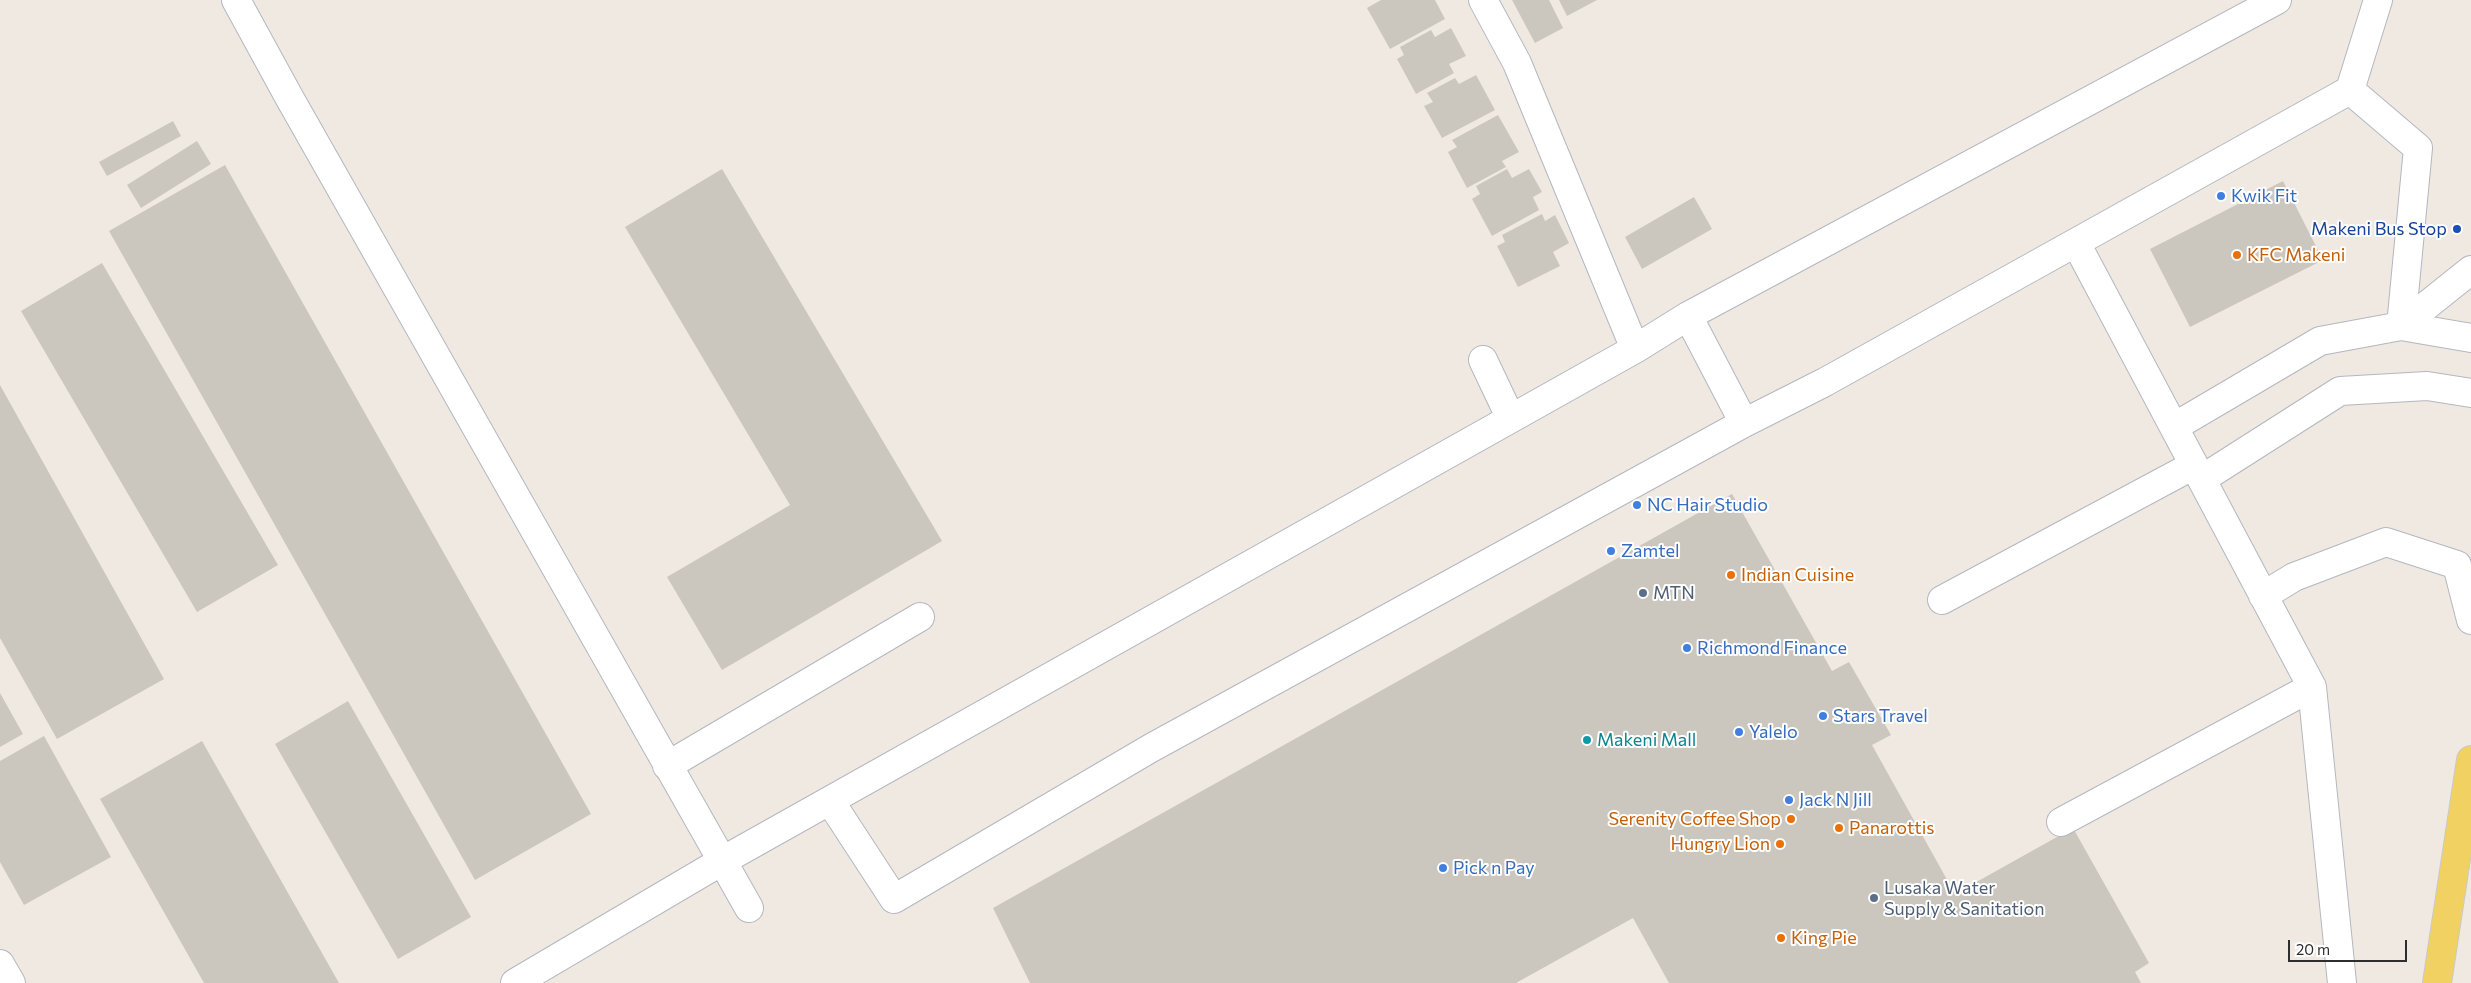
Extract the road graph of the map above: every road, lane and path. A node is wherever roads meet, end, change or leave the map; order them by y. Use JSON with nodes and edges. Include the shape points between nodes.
{"nodes":[{"id":1,"x":236,"y":0,"type":"edge"},
{"id":2,"x":1483,"y":0,"type":"edge"},
{"id":3,"x":2277,"y":0,"type":"edge"},
{"id":4,"x":2378,"y":0,"type":"edge"},
{"id":5,"x":2350,"y":90,"type":"junction"},
{"id":6,"x":2076,"y":243,"type":"junction"},
{"id":7,"x":2471,"y":270,"type":"edge"},
{"id":8,"x":1688,"y":316,"type":"junction"},
{"id":9,"x":2401,"y":326,"type":"junction"},
{"id":10,"x":2471,"y":338,"type":"edge"},
{"id":11,"x":1635,"y":349,"type":"junction"},
{"id":12,"x":1483,"y":360,"type":"dead end"},
{"id":13,"x":2471,"y":393,"type":"edge"},
{"id":14,"x":1510,"y":417,"type":"junction"},
{"id":15,"x":1744,"y":423,"type":"junction"},
{"id":16,"x":2174,"y":427,"type":"junction"},
{"id":17,"x":2198,"y":472,"type":"junction"},
{"id":18,"x":2263,"y":596,"type":"junction"},
{"id":19,"x":1942,"y":600,"type":"dead end"},
{"id":20,"x":920,"y":617,"type":"dead end"},
{"id":21,"x":2471,"y":620,"type":"edge"},
{"id":22,"x":2312,"y":687,"type":"junction"},
{"id":23,"x":2471,"y":760,"type":"edge"},
{"id":24,"x":667,"y":766,"type":"junction"},
{"id":25,"x":830,"y":800,"type":"junction"},
{"id":26,"x":2061,"y":822,"type":"dead end"},
{"id":27,"x":722,"y":861,"type":"junction"},
{"id":28,"x":749,"y":908,"type":"dead end"},
{"id":29,"x":0,"y":964,"type":"edge"},
{"id":30,"x":552,"y":974,"type":"edge"},
{"id":31,"x":11,"y":983,"type":"edge"},
{"id":32,"x":515,"y":983,"type":"edge"},
{"id":33,"x":2342,"y":983,"type":"edge"},
{"id":34,"x":2437,"y":983,"type":"edge"}],
"edges":[{"from":1,"to":24,"type":"street"},
{"from":2,"to":11,"type":"street","via":[[1517,63]]},
{"from":3,"to":8,"type":"street"},
{"from":4,"to":5,"type":"street"},
{"from":5,"to":6,"type":"street"},
{"from":5,"to":9,"type":"street","via":[[2418,148]]},
{"from":6,"to":15,"type":"street","via":[[1825,382]]},
{"from":6,"to":16,"type":"street"},
{"from":7,"to":9,"type":"street"},
{"from":8,"to":11,"type":"street"},
{"from":8,"to":15,"type":"street"},
{"from":9,"to":10,"type":"street"},
{"from":9,"to":16,"type":"street","via":[[2320,342]]},
{"from":11,"to":14,"type":"street"},
{"from":12,"to":14,"type":"street"},
{"from":13,"to":17,"type":"street","via":[[2427,386],[2340,391]]},
{"from":14,"to":25,"type":"street"},
{"from":15,"to":25,"type":"street","via":[[1151,748],[894,899]]},
{"from":16,"to":17,"type":"street"},
{"from":17,"to":18,"type":"street"},
{"from":17,"to":19,"type":"street"},
{"from":18,"to":21,"type":"street","via":[[2294,577],[2386,542],[2457,565]]},
{"from":18,"to":22,"type":"street"},
{"from":20,"to":24,"type":"street"},
{"from":22,"to":26,"type":"street"},
{"from":22,"to":33,"type":"street"},
{"from":23,"to":34,"type":"main road"},
{"from":24,"to":27,"type":"street"},
{"from":25,"to":27,"type":"street"},
{"from":27,"to":28,"type":"street"},
{"from":27,"to":30,"type":"street"},
{"from":29,"to":31,"type":"street"},
{"from":30,"to":32,"type":"street"}]}
